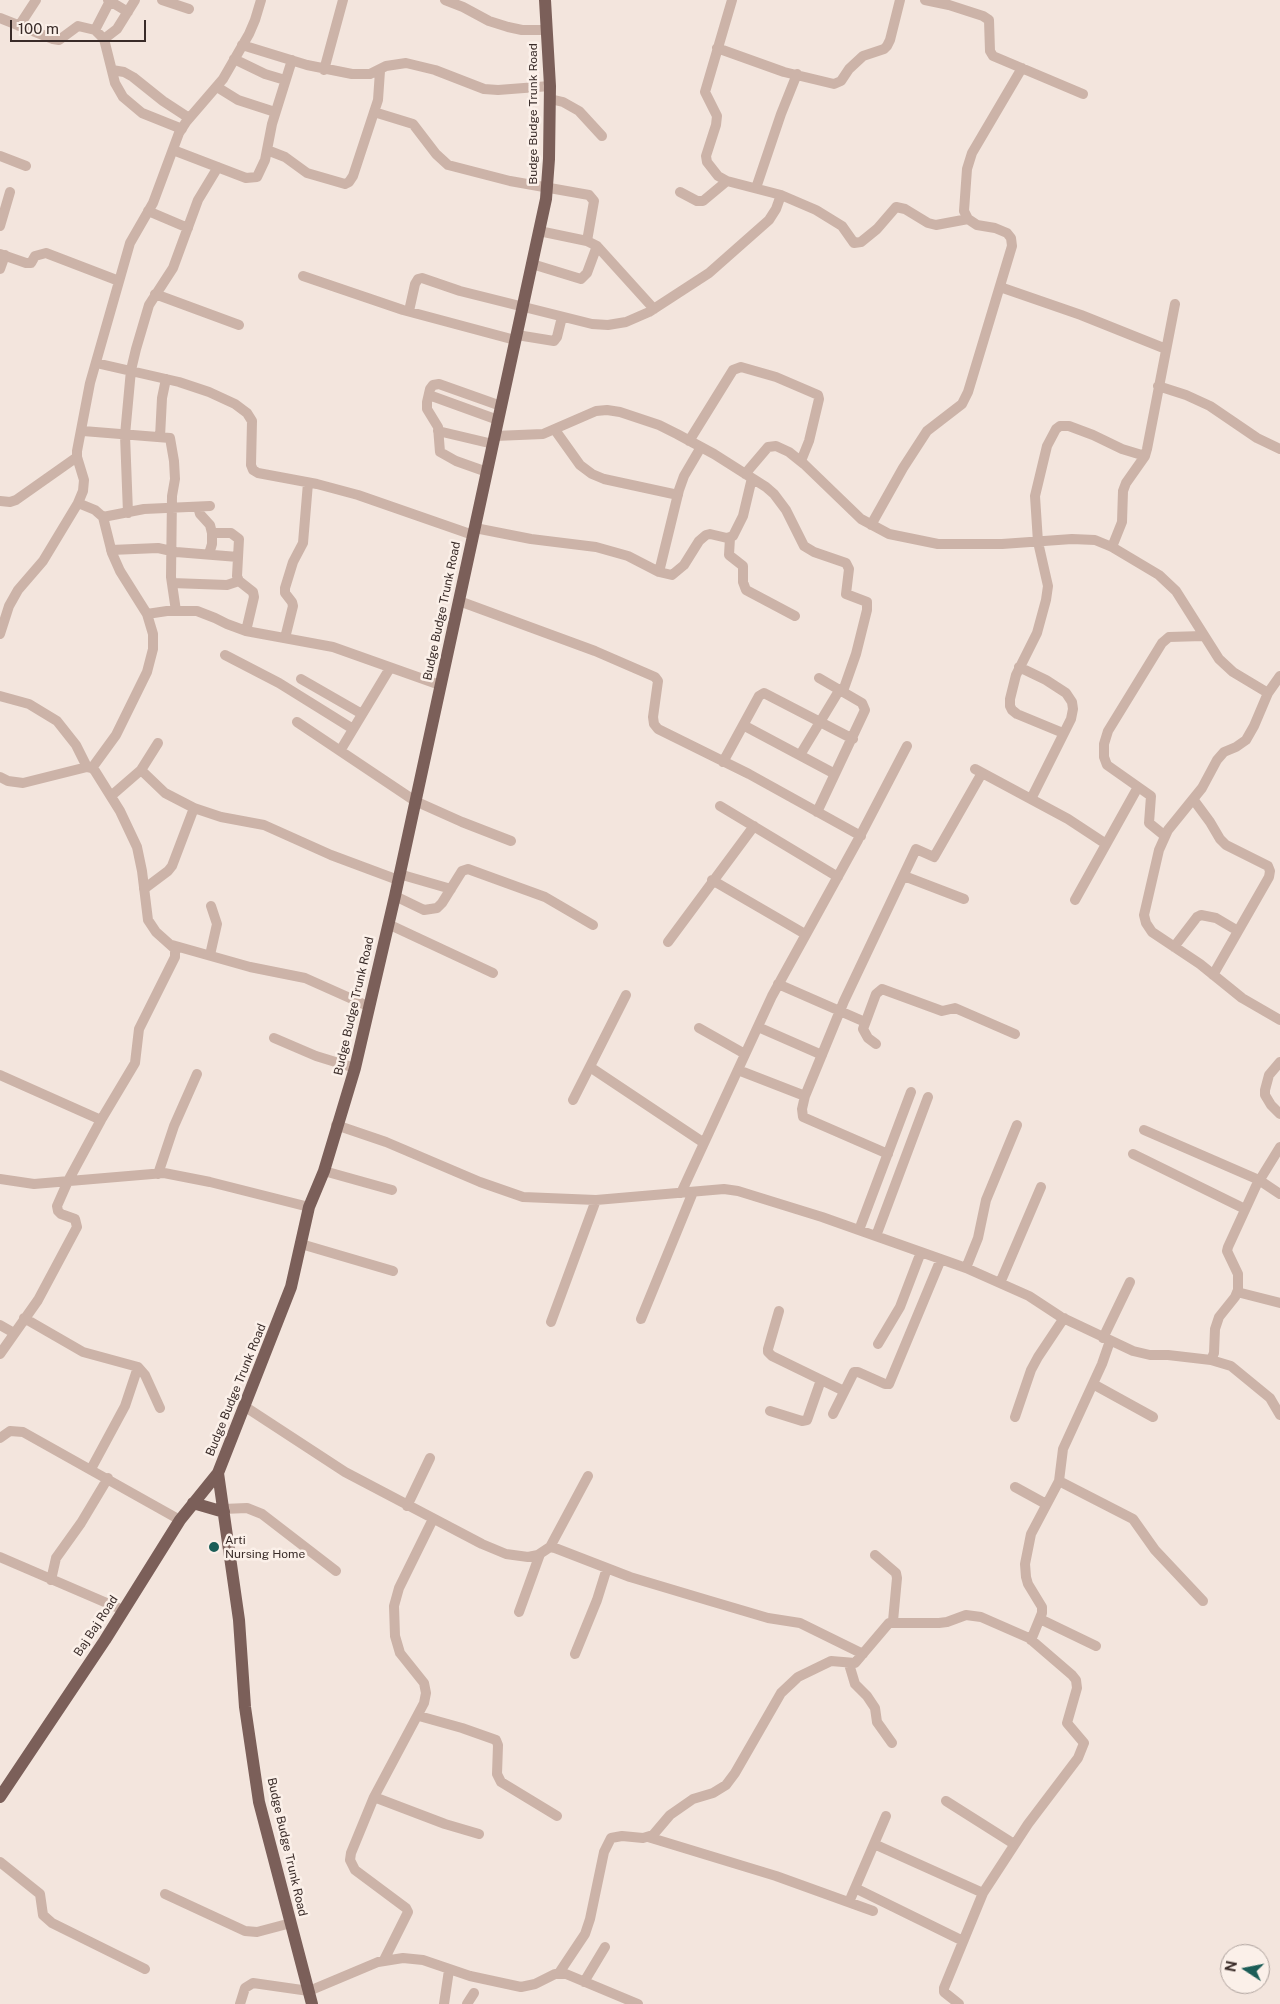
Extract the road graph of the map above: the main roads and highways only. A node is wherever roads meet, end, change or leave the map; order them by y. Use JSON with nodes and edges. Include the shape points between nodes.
{"nodes":[{"id":1,"x":545,"y":0,"type":"edge"},
{"id":2,"x":218,"y":1473,"type":"junction"},
{"id":3,"x":193,"y":1503,"type":"junction"},
{"id":4,"x":224,"y":1511,"type":"junction"},
{"id":5,"x":0,"y":1797,"type":"edge"},
{"id":6,"x":312,"y":2004,"type":"edge"}],
"edges":[{"from":1,"to":2,"type":"main road","name":"Budge Budge Trunk Road","via":[[550,86],[547,187],[395,896],[355,1068],[324,1171],[309,1207],[291,1287]]},
{"from":2,"to":3,"type":"main road","name":"Baj Baj Road"},
{"from":2,"to":4,"type":"main road","name":"Budge Budge Trunk Road"},
{"from":3,"to":4,"type":"main road"},
{"from":3,"to":5,"type":"main road","name":"Baj Baj Road"},
{"from":4,"to":6,"type":"main road","name":"Budge Budge Trunk Road","via":[[239,1620],[245,1708],[259,1802]]}]}
